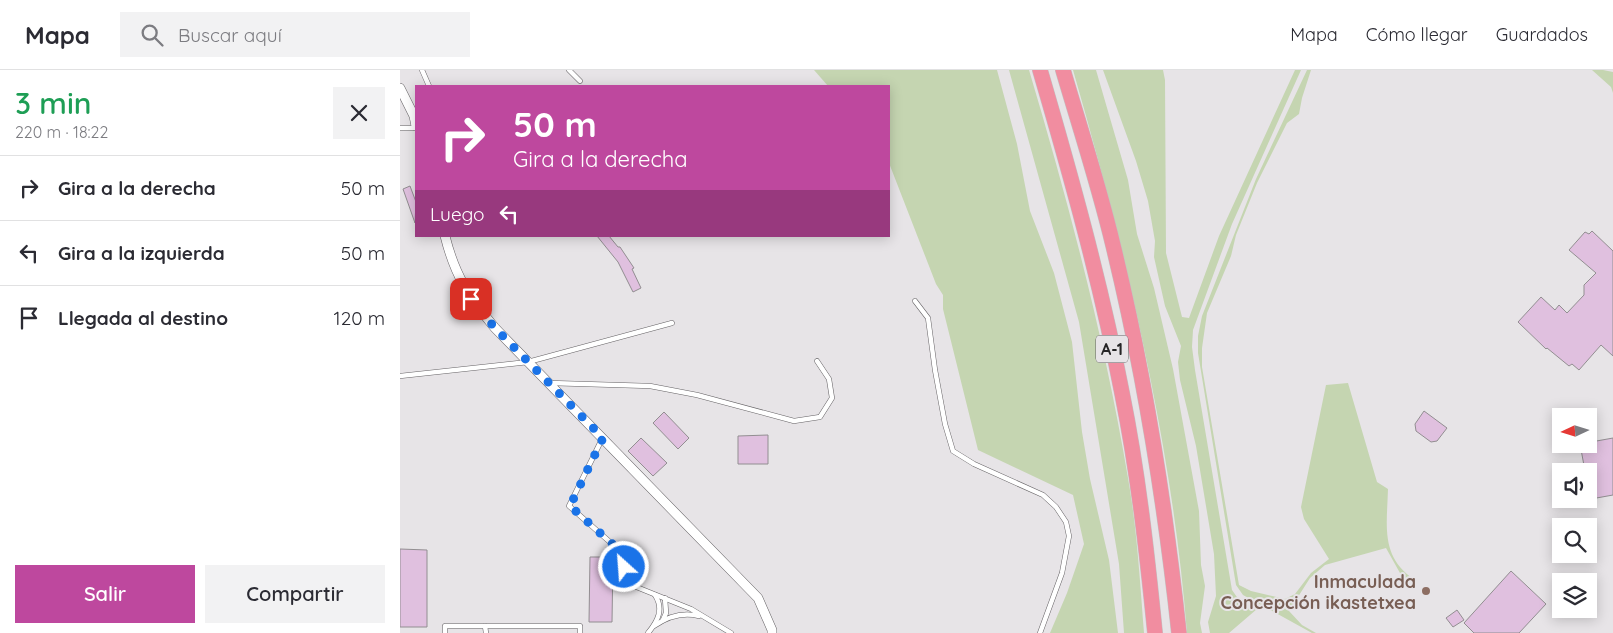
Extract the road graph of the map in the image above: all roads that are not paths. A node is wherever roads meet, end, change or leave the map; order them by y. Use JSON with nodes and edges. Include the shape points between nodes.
{"nodes":[{"id":1,"x":422,"y":70,"type":"edge"},
{"id":2,"x":569,"y":70,"type":"edge"},
{"id":3,"x":1040,"y":70,"type":"edge"},
{"id":4,"x":1063,"y":70,"type":"edge"},
{"id":5,"x":580,"y":81,"type":"dead end"},
{"id":6,"x":429,"y":85,"type":"edge"},
{"id":7,"x":400,"y":88,"type":"edge"},
{"id":8,"x":415,"y":122,"type":"edge"},
{"id":9,"x":415,"y":127,"type":"edge"},
{"id":10,"x":400,"y":128,"type":"edge"},
{"id":11,"x":445,"y":237,"type":"edge"},
{"id":12,"x":915,"y":301,"type":"dead end"},
{"id":13,"x":672,"y":323,"type":"dead end"},
{"id":14,"x":817,"y":361,"type":"dead end"},
{"id":15,"x":528,"y":362,"type":"junction"},
{"id":16,"x":400,"y":376,"type":"edge"},
{"id":17,"x":549,"y":383,"type":"junction"},
{"id":18,"x":603,"y":438,"type":"junction"},
{"id":19,"x":654,"y":594,"type":"junction"},
{"id":20,"x":665,"y":598,"type":"junction"},
{"id":21,"x":703,"y":617,"type":"junction"},
{"id":22,"x":663,"y":620,"type":"junction"},
{"id":23,"x":485,"y":626,"type":"junction"},
{"id":24,"x":531,"y":626,"type":"junction"},
{"id":25,"x":654,"y":626,"type":"junction"},
{"id":26,"x":445,"y":633,"type":"edge"},
{"id":27,"x":486,"y":633,"type":"edge"},
{"id":28,"x":531,"y":633,"type":"edge"},
{"id":29,"x":580,"y":633,"type":"edge"},
{"id":30,"x":648,"y":633,"type":"edge"},
{"id":31,"x":731,"y":633,"type":"edge"},
{"id":32,"x":772,"y":633,"type":"edge"},
{"id":33,"x":1040,"y":633,"type":"edge"},
{"id":34,"x":1156,"y":633,"type":"edge"},
{"id":35,"x":1179,"y":633,"type":"edge"}],
"edges":[{"from":1,"to":6,"type":"lane"},
{"from":2,"to":5,"type":"lane"},
{"from":3,"to":34,"type":"highway","number":"A-1","via":[[1088,244],[1122,392],[1138,486]]},
{"from":4,"to":35,"type":"highway","number":"A-1","via":[[1113,244],[1144,384]]},
{"from":7,"to":8,"type":"street"},
{"from":9,"to":10,"type":"lane"},
{"from":11,"to":15,"type":"street","via":[[452,261],[471,299]]},
{"from":12,"to":33,"type":"lane","via":[[928,318],[934,370],[953,451],[1042,495],[1066,522],[1069,536],[1062,573]]},
{"from":13,"to":15,"type":"lane"},
{"from":14,"to":17,"type":"lane","via":[[829,379],[832,398],[820,417],[794,421],[698,395],[650,386]]},
{"from":15,"to":16,"type":"lane"},
{"from":15,"to":17,"type":"street"},
{"from":17,"to":18,"type":"street"},
{"from":18,"to":19,"type":"lane","via":[[570,506],[619,550],[629,584]]},
{"from":18,"to":32,"type":"street","via":[[758,598]]},
{"from":19,"to":20,"type":"lane"},
{"from":19,"to":25,"type":"lane","via":[[660,610]]},
{"from":20,"to":21,"type":"lane"},
{"from":20,"to":22,"type":"lane"},
{"from":21,"to":22,"type":"lane","via":[[683,614]]},
{"from":21,"to":31,"type":"lane"},
{"from":22,"to":25,"type":"lane"},
{"from":23,"to":24,"type":"lane"},
{"from":23,"to":26,"type":"lane","via":[[445,626]]},
{"from":23,"to":27,"type":"lane"},
{"from":24,"to":28,"type":"lane"},
{"from":24,"to":29,"type":"lane","via":[[580,626]]},
{"from":25,"to":30,"type":"lane"}]}
